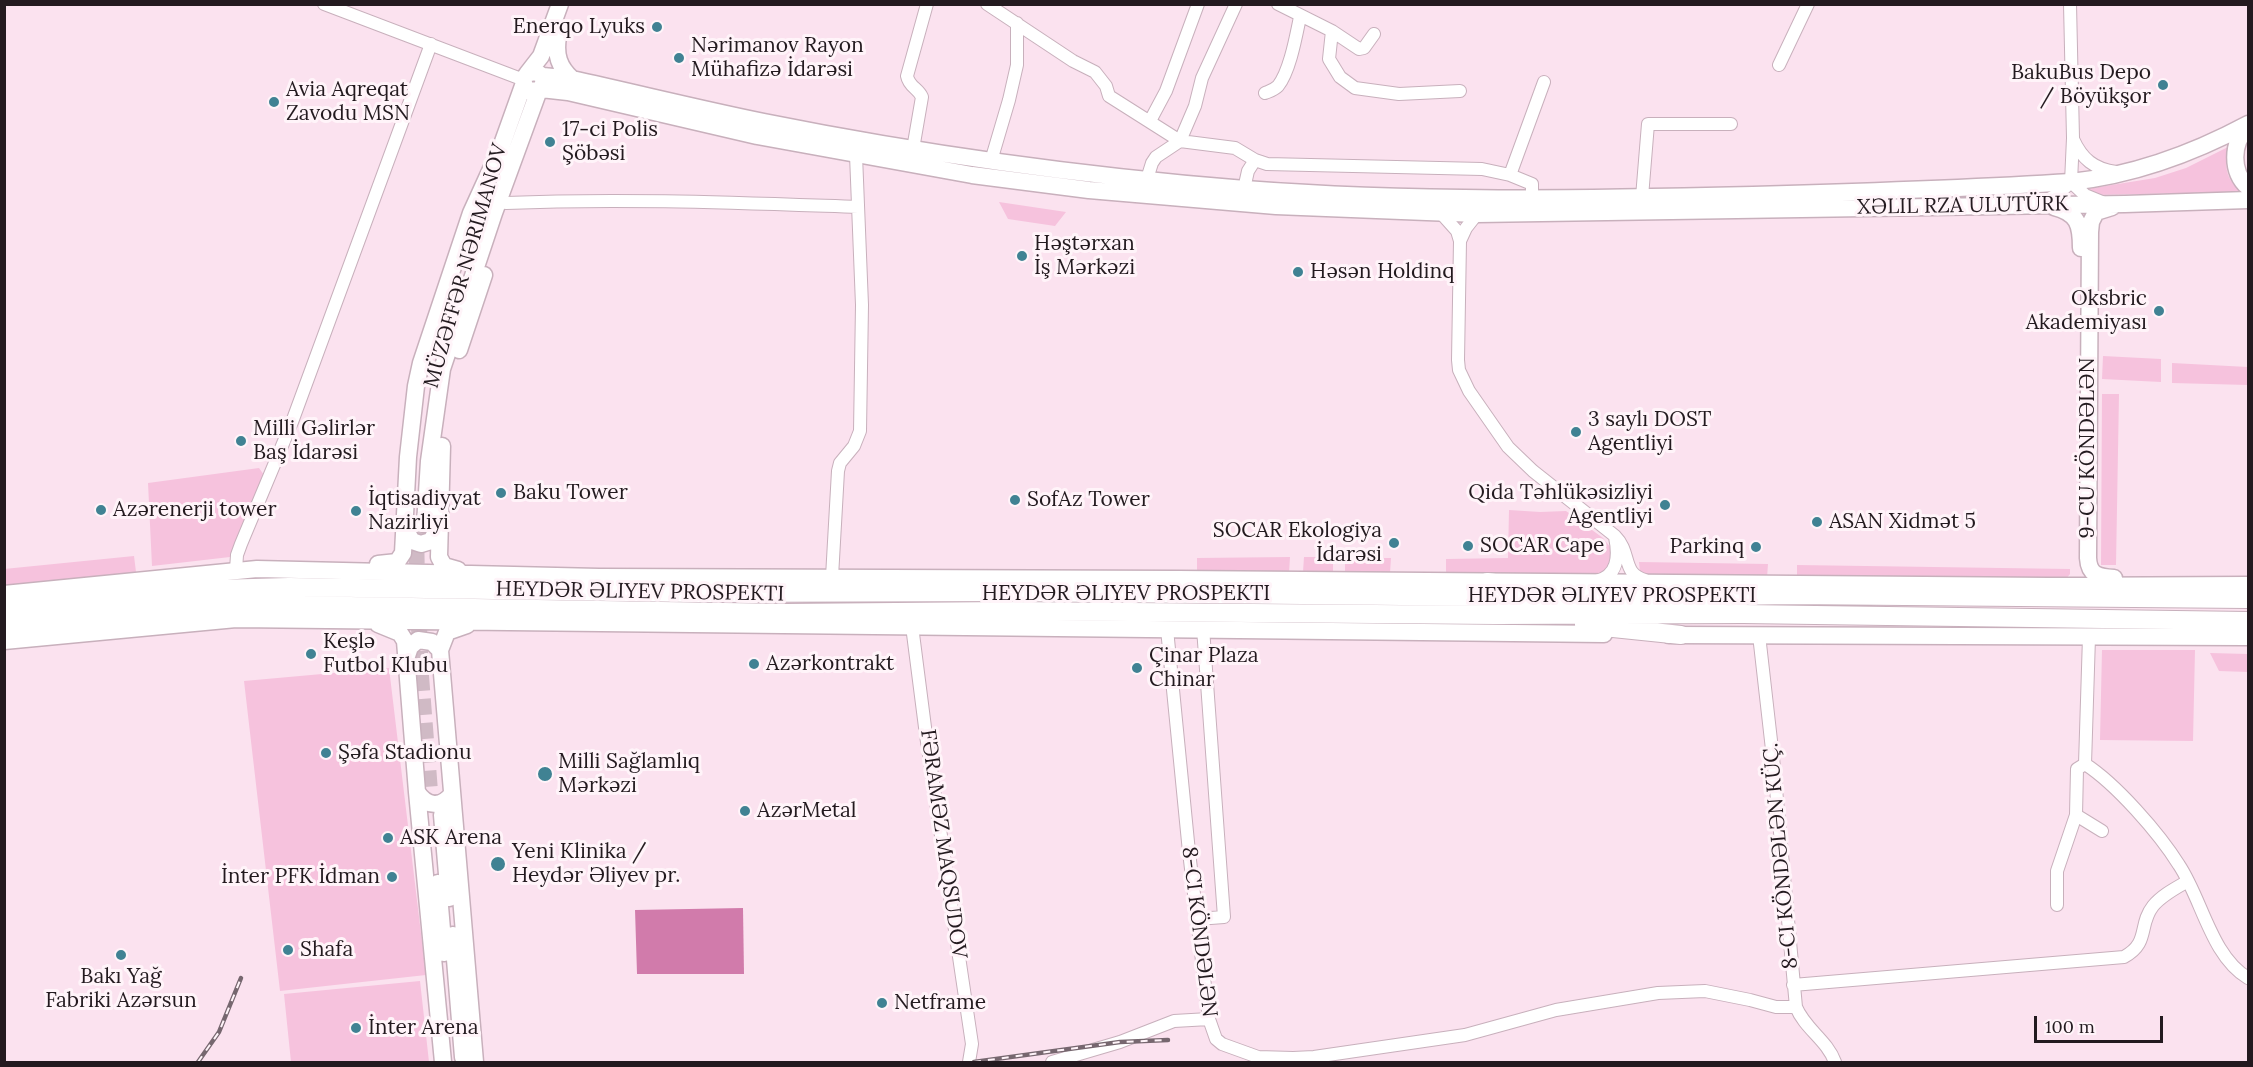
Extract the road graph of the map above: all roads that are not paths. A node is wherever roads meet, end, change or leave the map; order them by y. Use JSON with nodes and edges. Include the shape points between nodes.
{"nodes":[{"id":1,"x":324,"y":4,"type":"edge"},
{"id":2,"x":560,"y":4,"type":"edge"},
{"id":3,"x":570,"y":4,"type":"edge"},
{"id":4,"x":927,"y":4,"type":"edge"},
{"id":5,"x":987,"y":4,"type":"edge"},
{"id":6,"x":1198,"y":4,"type":"edge"},
{"id":7,"x":1236,"y":4,"type":"edge"},
{"id":8,"x":1278,"y":4,"type":"edge"},
{"id":9,"x":1808,"y":4,"type":"edge"},
{"id":10,"x":2070,"y":4,"type":"edge"},
{"id":11,"x":1300,"y":17,"type":"junction"},
{"id":12,"x":1017,"y":23,"type":"junction"},
{"id":13,"x":1332,"y":31,"type":"junction"},
{"id":14,"x":1374,"y":34,"type":"dead end"},
{"id":15,"x":558,"y":38,"type":"junction"},
{"id":16,"x":431,"y":44,"type":"junction"},
{"id":17,"x":1779,"y":65,"type":"dead end"},
{"id":18,"x":572,"y":79,"type":"junction"},
{"id":19,"x":534,"y":81,"type":"junction"},
{"id":20,"x":1544,"y":82,"type":"dead end"},
{"id":21,"x":1460,"y":91,"type":"dead end"},
{"id":22,"x":1265,"y":93,"type":"dead end"},
{"id":23,"x":1150,"y":121,"type":"junction"},
{"id":24,"x":1731,"y":124,"type":"dead end"},
{"id":25,"x":2248,"y":126,"type":"edge"},
{"id":26,"x":758,"y":128,"type":"junction"},
{"id":27,"x":2073,"y":138,"type":"junction"},
{"id":28,"x":1180,"y":141,"type":"junction"},
{"id":29,"x":913,"y":149,"type":"junction"},
{"id":30,"x":856,"y":155,"type":"junction"},
{"id":31,"x":2084,"y":158,"type":"junction"},
{"id":32,"x":1255,"y":160,"type":"junction"},
{"id":33,"x":991,"y":161,"type":"junction"},
{"id":34,"x":513,"y":162,"type":"junction"},
{"id":35,"x":2072,"y":163,"type":"junction"},
{"id":36,"x":2129,"y":173,"type":"junction"},
{"id":37,"x":1510,"y":175,"type":"junction"},
{"id":38,"x":1148,"y":179,"type":"junction"},
{"id":39,"x":2071,"y":182,"type":"junction"},
{"id":40,"x":2248,"y":187,"type":"edge"},
{"id":41,"x":1244,"y":189,"type":"junction"},
{"id":42,"x":1642,"y":197,"type":"junction"},
{"id":43,"x":1532,"y":198,"type":"junction"},
{"id":44,"x":2248,"y":200,"type":"edge"},
{"id":45,"x":506,"y":203,"type":"junction"},
{"id":46,"x":1375,"y":204,"type":"junction"},
{"id":47,"x":1677,"y":204,"type":"junction"},
{"id":48,"x":2038,"y":204,"type":"junction"},
{"id":49,"x":2125,"y":204,"type":"junction"},
{"id":50,"x":858,"y":207,"type":"junction"},
{"id":51,"x":1440,"y":213,"type":"junction"},
{"id":52,"x":1477,"y":214,"type":"junction"},
{"id":53,"x":1460,"y":240,"type":"junction"},
{"id":54,"x":421,"y":526,"type":"junction"},
{"id":55,"x":1615,"y":536,"type":"junction"},
{"id":56,"x":257,"y":569,"type":"junction"},
{"id":57,"x":236,"y":570,"type":"junction"},
{"id":58,"x":470,"y":573,"type":"junction"},
{"id":59,"x":832,"y":577,"type":"junction"},
{"id":60,"x":1487,"y":582,"type":"junction"},
{"id":61,"x":1586,"y":583,"type":"junction"},
{"id":62,"x":1661,"y":584,"type":"junction"},
{"id":63,"x":2195,"y":584,"type":"junction"},
{"id":64,"x":2248,"y":585,"type":"edge"},
{"id":65,"x":2048,"y":586,"type":"junction"},
{"id":66,"x":4,"y":594,"type":"edge"},
{"id":67,"x":1599,"y":598,"type":"junction"},
{"id":68,"x":2248,"y":599,"type":"edge"},
{"id":69,"x":4,"y":609,"type":"edge"},
{"id":70,"x":1496,"y":615,"type":"junction"},
{"id":71,"x":363,"y":620,"type":"junction"},
{"id":72,"x":2248,"y":621,"type":"edge"},
{"id":73,"x":475,"y":622,"type":"junction"},
{"id":74,"x":4,"y":626,"type":"edge"},
{"id":75,"x":912,"y":626,"type":"junction"},
{"id":76,"x":1203,"y":628,"type":"junction"},
{"id":77,"x":1167,"y":629,"type":"junction"},
{"id":78,"x":1681,"y":635,"type":"junction"},
{"id":79,"x":1759,"y":635,"type":"junction"},
{"id":80,"x":2089,"y":637,"type":"junction"},
{"id":81,"x":2248,"y":637,"type":"edge"},
{"id":82,"x":4,"y":641,"type":"edge"},
{"id":83,"x":440,"y":650,"type":"junction"},
{"id":84,"x":407,"y":656,"type":"junction"},
{"id":85,"x":2085,"y":764,"type":"junction"},
{"id":86,"x":417,"y":792,"type":"junction"},
{"id":87,"x":452,"y":794,"type":"junction"},
{"id":88,"x":2076,"y":815,"type":"junction"},
{"id":89,"x":2102,"y":831,"type":"dead end"},
{"id":90,"x":2188,"y":881,"type":"junction"},
{"id":91,"x":2057,"y":905,"type":"dead end"},
{"id":92,"x":1197,"y":919,"type":"junction"},
{"id":93,"x":2248,"y":978,"type":"edge"},
{"id":94,"x":1793,"y":985,"type":"junction"},
{"id":95,"x":1796,"y":1007,"type":"junction"},
{"id":96,"x":1209,"y":1019,"type":"junction"},
{"id":97,"x":444,"y":1062,"type":"edge"},
{"id":98,"x":452,"y":1062,"type":"edge"},
{"id":99,"x":466,"y":1062,"type":"edge"},
{"id":100,"x":475,"y":1062,"type":"edge"},
{"id":101,"x":969,"y":1062,"type":"edge"},
{"id":102,"x":1052,"y":1062,"type":"edge"},
{"id":103,"x":1835,"y":1062,"type":"edge"}],
"edges":[{"from":1,"to":16,"type":"street"},
{"from":2,"to":19,"type":"main road"},
{"from":3,"to":15,"type":"main road"},
{"from":4,"to":29,"type":"street","via":[[907,76],[908,83],[922,97]]},
{"from":5,"to":12,"type":"street"},
{"from":6,"to":23,"type":"street","via":[[1166,91]]},
{"from":7,"to":28,"type":"street","via":[[1202,78],[1196,106]]},
{"from":8,"to":11,"type":"street"},
{"from":9,"to":17,"type":"street"},
{"from":10,"to":27,"type":"street"},
{"from":11,"to":13,"type":"street"},
{"from":11,"to":22,"type":"street","via":[[1282,78],[1275,89]]},
{"from":12,"to":23,"type":"street","via":[[1095,72],[1109,96]]},
{"from":12,"to":33,"type":"street","via":[[1017,65]]},
{"from":13,"to":14,"type":"street","via":[[1359,49]]},
{"from":13,"to":21,"type":"street","via":[[1329,59],[1340,77],[1355,88],[1399,94]]},
{"from":15,"to":18,"type":"main road","via":[[559,63]]},
{"from":15,"to":19,"type":"main road"},
{"from":16,"to":19,"type":"street"},
{"from":16,"to":57,"type":"street","via":[[292,422],[241,544]]},
{"from":18,"to":19,"type":"main road"},
{"from":18,"to":26,"type":"main road"},
{"from":19,"to":26,"type":"main road","via":[[568,92]]},
{"from":19,"to":34,"type":"main road"},
{"from":19,"to":54,"type":"main road","name":"MÜZƏFFƏR NƏRIMANOV","via":[[497,156],[482,218],[434,365],[424,424]]},
{"from":20,"to":37,"type":"street"},
{"from":23,"to":28,"type":"street"},
{"from":24,"to":42,"type":"street","via":[[1648,124]]},
{"from":25,"to":36,"type":"main road","name":"XƏLIL RZA ULUTÜRK","via":[[2203,147]]},
{"from":25,"to":40,"type":"main road","via":[[2239,140],[2235,158],[2240,178]]},
{"from":26,"to":29,"type":"main road"},
{"from":26,"to":30,"type":"main road"},
{"from":27,"to":31,"type":"street"},
{"from":27,"to":35,"type":"street"},
{"from":28,"to":32,"type":"street","via":[[1235,148]]},
{"from":28,"to":38,"type":"street","via":[[1156,157]]},
{"from":29,"to":33,"type":"main road"},
{"from":30,"to":46,"type":"main road","via":[[972,175],[1202,201]]},
{"from":30,"to":50,"type":"street"},
{"from":31,"to":35,"type":"street","via":[[2076,155]]},
{"from":31,"to":36,"type":"street","via":[[2106,170]]},
{"from":32,"to":37,"type":"street","via":[[1267,164],[1482,169]]},
{"from":32,"to":41,"type":"street"},
{"from":33,"to":38,"type":"main road"},
{"from":34,"to":45,"type":"main road"},
{"from":34,"to":54,"type":"main road","via":[[442,369]]},
{"from":35,"to":39,"type":"street"},
{"from":36,"to":39,"type":"main road","name":"XƏLIL RZA ULUTÜRK"},
{"from":37,"to":43,"type":"street","via":[[1532,184]]},
{"from":38,"to":41,"type":"main road"},
{"from":39,"to":47,"type":"main road","name":"XƏLIL RZA ULUTÜRK"},
{"from":39,"to":48,"type":"street","via":[[2053,198]]},
{"from":39,"to":49,"type":"street","via":[[2090,198]]},
{"from":41,"to":46,"type":"main road"},
{"from":42,"to":43,"type":"main road"},
{"from":42,"to":47,"type":"main road"},
{"from":43,"to":46,"type":"main road"},
{"from":44,"to":49,"type":"main road","name":"XƏLIL RZA ULUTÜRK"},
{"from":45,"to":50,"type":"street","via":[[663,200]]},
{"from":45,"to":54,"type":"main road","via":[[453,373],[440,460]]},
{"from":46,"to":51,"type":"main road"},
{"from":47,"to":48,"type":"main road","name":"XƏLIL RZA ULUTÜRK"},
{"from":47,"to":52,"type":"main road"},
{"from":48,"to":49,"type":"main road","name":"XƏLIL RZA ULUTÜRK"},
{"from":48,"to":65,"type":"main road","name":"9-CU KÖNDƏLƏN","via":[[2066,212],[2079,223],[2081,233],[2078,565],[2069,581]]},
{"from":49,"to":63,"type":"main road","name":"9-CU KÖNDƏLƏN","via":[[2096,212],[2090,232],[2089,567],[2099,577]]},
{"from":50,"to":59,"type":"street","via":[[862,305],[860,431],[838,471]]},
{"from":51,"to":52,"type":"main road"},
{"from":51,"to":53,"type":"street"},
{"from":52,"to":53,"type":"street"},
{"from":53,"to":55,"type":"street","via":[[1457,340],[1463,380],[1508,447]]},
{"from":54,"to":56,"type":"main road","via":[[400,560],[394,563]]},
{"from":54,"to":58,"type":"main road","via":[[441,563]]},
{"from":55,"to":61,"type":"street","via":[[1614,569],[1603,579]]},
{"from":55,"to":62,"type":"street","via":[[1624,548],[1633,575]]},
{"from":56,"to":57,"type":"main road"},
{"from":56,"to":58,"type":"main road"},
{"from":57,"to":66,"type":"main road"},
{"from":58,"to":59,"type":"main road"},
{"from":59,"to":60,"type":"main road"},
{"from":60,"to":61,"type":"main road"},
{"from":60,"to":67,"type":"highway"},
{"from":61,"to":62,"type":"main road"},
{"from":62,"to":65,"type":"main road"},
{"from":63,"to":64,"type":"main road"},
{"from":63,"to":65,"type":"main road"},
{"from":67,"to":68,"type":"highway","name":"HEYDƏR ƏLIYEV PROSPEKTI","via":[[1803,595]]},
{"from":67,"to":69,"type":"highway","name":"HEYDƏR ƏLIYEV PROSPEKTI","via":[[279,587],[183,590]]},
{"from":70,"to":72,"type":"highway","name":"HEYDƏR ƏLIYEV PROSPEKTI"},
{"from":70,"to":74,"type":"highway","name":"HEYDƏR ƏLIYEV PROSPEKTI","via":[[1006,610],[786,613],[287,605],[183,608]]},
{"from":70,"to":78,"type":"highway"},
{"from":71,"to":73,"type":"main road"},
{"from":71,"to":82,"type":"main road","via":[[218,620]]},
{"from":71,"to":84,"type":"main road","via":[[400,633]]},
{"from":73,"to":75,"type":"main road"},
{"from":73,"to":83,"type":"main road","via":[[447,632]]},
{"from":75,"to":77,"type":"main road"},
{"from":75,"to":101,"type":"street","name":"FƏRAMƏZ MAQSUDOV","via":[[972,1044]]},
{"from":76,"to":77,"type":"main road"},
{"from":76,"to":78,"type":"main road"},
{"from":76,"to":92,"type":"street","via":[[1224,917]]},
{"from":77,"to":92,"type":"street","name":"8-CI KÖNDƏLƏN"},
{"from":78,"to":79,"type":"main road"},
{"from":79,"to":80,"type":"main road"},
{"from":79,"to":94,"type":"street","name":"8-CI KÖNDƏLƏN KÜÇ."},
{"from":80,"to":81,"type":"main road"},
{"from":80,"to":85,"type":"street"},
{"from":83,"to":84,"type":"main road","via":[[432,642],[418,640]]},
{"from":83,"to":87,"type":"main road"},
{"from":84,"to":86,"type":"main road"},
{"from":85,"to":88,"type":"street","via":[[2077,769]]},
{"from":85,"to":90,"type":"street","via":[[2116,790],[2160,839]]},
{"from":86,"to":87,"type":"main road","via":[[432,804],[444,802]]},
{"from":86,"to":97,"type":"main road"},
{"from":87,"to":100,"type":"main road"},
{"from":88,"to":89,"type":"street"},
{"from":88,"to":91,"type":"street","via":[[2057,871]]},
{"from":90,"to":93,"type":"street","via":[[2225,956]]},
{"from":90,"to":94,"type":"street","via":[[2152,907],[2140,943],[2124,957]]},
{"from":92,"to":96,"type":"street","name":"8-CI KÖNDƏLƏN"},
{"from":94,"to":95,"type":"street","name":"8-CI KÖNDƏLƏN KÜÇ."},
{"from":95,"to":96,"type":"street","name":"8-CI KÖNDƏLƏN","via":[[1776,1007],[1705,991],[1658,993],[1556,1010],[1465,1035],[1293,1058],[1258,1057],[1232,1048],[1216,1039]]},
{"from":95,"to":103,"type":"street","name":"8-CI KÖNDƏLƏN KÜÇ.","via":[[1800,1018],[1829,1047]]},
{"from":96,"to":102,"type":"street","via":[[1174,1022]]},
{"from":98,"to":99,"type":"main road","via":[[437,816]]}]}
